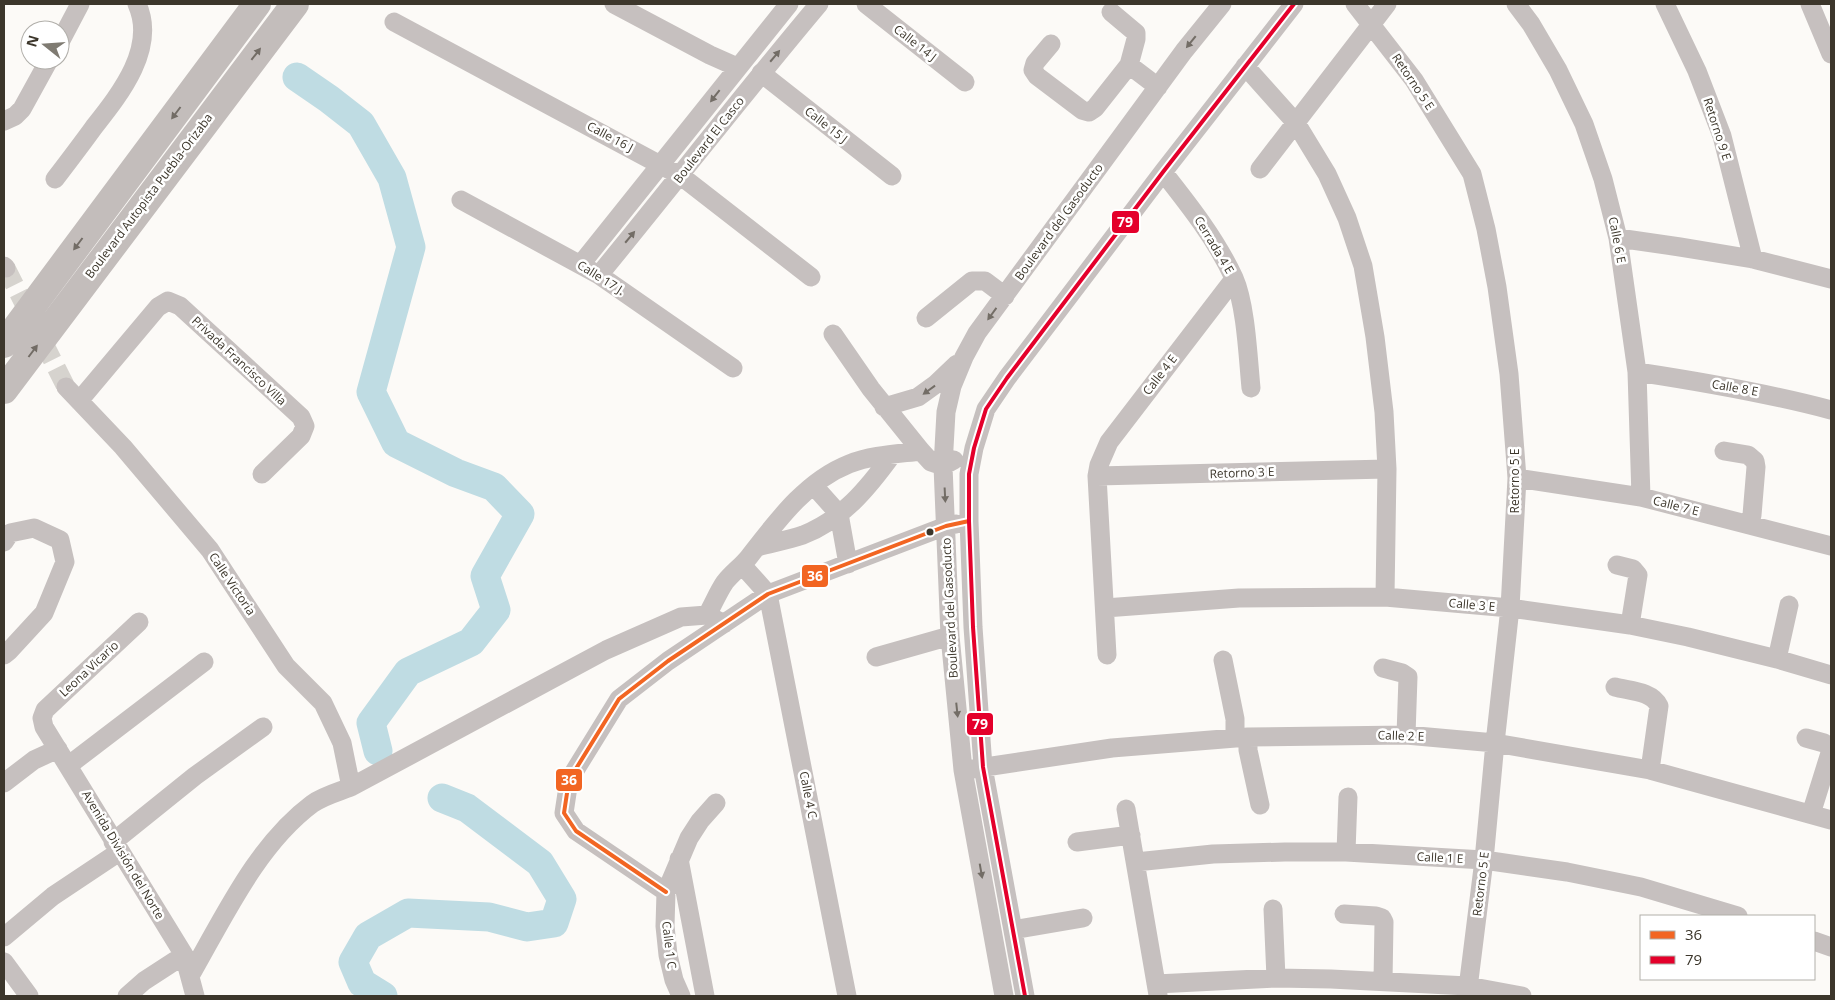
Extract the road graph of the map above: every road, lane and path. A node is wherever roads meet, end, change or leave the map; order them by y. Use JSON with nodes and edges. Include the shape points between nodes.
{"nodes":[{"id":1,"x":80,"y":4,"type":"edge"},
{"id":2,"x":137,"y":4,"type":"edge"},
{"id":3,"x":257,"y":4,"type":"edge"},
{"id":4,"x":295,"y":4,"type":"edge"},
{"id":5,"x":614,"y":4,"type":"edge"},
{"id":6,"x":789,"y":4,"type":"edge"},
{"id":7,"x":819,"y":4,"type":"edge"},
{"id":8,"x":866,"y":4,"type":"edge"},
{"id":9,"x":1222,"y":4,"type":"edge"},
{"id":10,"x":1294,"y":4,"type":"edge"},
{"id":11,"x":1355,"y":4,"type":"edge"},
{"id":12,"x":1387,"y":4,"type":"edge"},
{"id":13,"x":1516,"y":4,"type":"edge"},
{"id":14,"x":1665,"y":4,"type":"edge"},
{"id":15,"x":1810,"y":4,"type":"edge"},
{"id":16,"x":1111,"y":12,"type":"dead end"},
{"id":17,"x":394,"y":22,"type":"dead end"},
{"id":18,"x":70,"y":23,"type":"edge"},
{"id":19,"x":1372,"y":24,"type":"junction"},
{"id":20,"x":1051,"y":44,"type":"dead end"},
{"id":21,"x":1831,"y":54,"type":"edge"},
{"id":22,"x":1129,"y":65,"type":"junction"},
{"id":23,"x":1245,"y":66,"type":"junction"},
{"id":24,"x":737,"y":67,"type":"junction"},
{"id":25,"x":43,"y":70,"type":"edge"},
{"id":26,"x":761,"y":73,"type":"junction"},
{"id":27,"x":964,"y":82,"type":"dead end"},
{"id":28,"x":1158,"y":87,"type":"junction"},
{"id":29,"x":4,"y":121,"type":"edge"},
{"id":30,"x":1296,"y":123,"type":"junction"},
{"id":31,"x":662,"y":165,"type":"junction"},
{"id":32,"x":1260,"y":169,"type":"dead end"},
{"id":33,"x":1163,"y":172,"type":"junction"},
{"id":34,"x":681,"y":176,"type":"junction"},
{"id":35,"x":892,"y":176,"type":"dead end"},
{"id":36,"x":55,"y":179,"type":"dead end"},
{"id":37,"x":461,"y":200,"type":"dead end"},
{"id":38,"x":1618,"y":238,"type":"junction"},
{"id":39,"x":1753,"y":259,"type":"junction"},
{"id":40,"x":581,"y":264,"type":"junction"},
{"id":41,"x":600,"y":275,"type":"junction"},
{"id":42,"x":811,"y":277,"type":"dead end"},
{"id":43,"x":1234,"y":279,"type":"junction"},
{"id":44,"x":1831,"y":279,"type":"edge"},
{"id":45,"x":1005,"y":296,"type":"junction"},
{"id":46,"x":926,"y":318,"type":"dead end"},
{"id":47,"x":833,"y":334,"type":"dead end"},
{"id":48,"x":4,"y":344,"type":"edge"},
{"id":49,"x":964,"y":356,"type":"junction"},
{"id":50,"x":733,"y":368,"type":"dead end"},
{"id":51,"x":1637,"y":372,"type":"junction"},
{"id":52,"x":66,"y":387,"type":"tunnel mouth"},
{"id":53,"x":1251,"y":388,"type":"dead end"},
{"id":54,"x":4,"y":390,"type":"edge"},
{"id":55,"x":79,"y":401,"type":"junction"},
{"id":56,"x":884,"y":407,"type":"junction"},
{"id":57,"x":1831,"y":410,"type":"edge"},
{"id":58,"x":974,"y":448,"type":"junction"},
{"id":59,"x":921,"y":451,"type":"junction"},
{"id":60,"x":1724,"y":451,"type":"dead end"},
{"id":61,"x":892,"y":455,"type":"junction"},
{"id":62,"x":943,"y":466,"type":"junction"},
{"id":63,"x":1387,"y":469,"type":"junction"},
{"id":64,"x":262,"y":474,"type":"dead end"},
{"id":65,"x":1097,"y":476,"type":"junction"},
{"id":66,"x":1517,"y":478,"type":"junction"},
{"id":67,"x":814,"y":486,"type":"junction"},
{"id":68,"x":1641,"y":497,"type":"junction"},
{"id":69,"x":839,"y":514,"type":"junction"},
{"id":70,"x":969,"y":521,"type":"junction"},
{"id":71,"x":1749,"y":525,"type":"junction"},
{"id":72,"x":946,"y":526,"type":"junction"},
{"id":73,"x":4,"y":542,"type":"edge"},
{"id":74,"x":1831,"y":546,"type":"edge"},
{"id":75,"x":757,"y":547,"type":"junction"},
{"id":76,"x":848,"y":564,"type":"junction"},
{"id":77,"x":1617,"y":565,"type":"dead end"},
{"id":78,"x":742,"y":566,"type":"junction"},
{"id":79,"x":768,"y":594,"type":"junction"},
{"id":80,"x":1385,"y":597,"type":"junction"},
{"id":81,"x":1789,"y":605,"type":"dead end"},
{"id":82,"x":1105,"y":608,"type":"junction"},
{"id":83,"x":1510,"y":608,"type":"junction"},
{"id":84,"x":707,"y":616,"type":"junction"},
{"id":85,"x":139,"y":622,"type":"dead end"},
{"id":86,"x":724,"y":624,"type":"junction"},
{"id":87,"x":1630,"y":625,"type":"junction"},
{"id":88,"x":950,"y":636,"type":"junction"},
{"id":89,"x":4,"y":655,"type":"edge"},
{"id":90,"x":1107,"y":655,"type":"dead end"},
{"id":91,"x":876,"y":657,"type":"dead end"},
{"id":92,"x":1777,"y":659,"type":"junction"},
{"id":93,"x":1224,"y":660,"type":"dead end"},
{"id":94,"x":204,"y":662,"type":"dead end"},
{"id":95,"x":1383,"y":668,"type":"dead end"},
{"id":96,"x":1831,"y":675,"type":"edge"},
{"id":97,"x":1615,"y":687,"type":"dead end"},
{"id":98,"x":42,"y":718,"type":"joint"},
{"id":99,"x":263,"y":726,"type":"dead end"},
{"id":100,"x":1406,"y":736,"type":"junction"},
{"id":101,"x":1241,"y":737,"type":"junction"},
{"id":102,"x":1806,"y":738,"type":"dead end"},
{"id":103,"x":1495,"y":743,"type":"junction"},
{"id":104,"x":58,"y":749,"type":"junction"},
{"id":105,"x":69,"y":766,"type":"junction"},
{"id":106,"x":983,"y":767,"type":"junction"},
{"id":107,"x":963,"y":770,"type":"junction"},
{"id":108,"x":1650,"y":770,"type":"junction"},
{"id":109,"x":4,"y":783,"type":"edge"},
{"id":110,"x":351,"y":787,"type":"junction"},
{"id":111,"x":1348,"y":797,"type":"dead end"},
{"id":112,"x":716,"y":803,"type":"dead end"},
{"id":113,"x":1260,"y":805,"type":"dead end"},
{"id":114,"x":1126,"y":809,"type":"dead end"},
{"id":115,"x":1811,"y":814,"type":"junction"},
{"id":116,"x":1831,"y":820,"type":"edge"},
{"id":117,"x":1131,"y":835,"type":"junction"},
{"id":118,"x":1078,"y":842,"type":"dead end"},
{"id":119,"x":116,"y":847,"type":"junction"},
{"id":120,"x":1346,"y":852,"type":"junction"},
{"id":121,"x":679,"y":858,"type":"junction"},
{"id":122,"x":1484,"y":860,"type":"junction"},
{"id":123,"x":1136,"y":862,"type":"junction"},
{"id":124,"x":666,"y":892,"type":"junction"},
{"id":125,"x":1273,"y":909,"type":"dead end"},
{"id":126,"x":1344,"y":914,"type":"dead end"},
{"id":127,"x":1735,"y":915,"type":"edge"},
{"id":128,"x":1083,"y":918,"type":"dead end"},
{"id":129,"x":1012,"y":930,"type":"junction"},
{"id":130,"x":4,"y":936,"type":"edge"},
{"id":131,"x":1815,"y":941,"type":"edge"},
{"id":132,"x":1831,"y":947,"type":"edge"},
{"id":133,"x":184,"y":955,"type":"junction"},
{"id":134,"x":4,"y":962,"type":"edge"},
{"id":135,"x":190,"y":976,"type":"junction"},
{"id":136,"x":1276,"y":978,"type":"junction"},
{"id":137,"x":1383,"y":981,"type":"junction"},
{"id":138,"x":1157,"y":990,"type":"edge"},
{"id":139,"x":1468,"y":991,"type":"edge"},
{"id":140,"x":29,"y":996,"type":"edge"},
{"id":141,"x":127,"y":996,"type":"edge"},
{"id":142,"x":195,"y":996,"type":"edge"},
{"id":143,"x":681,"y":996,"type":"edge"},
{"id":144,"x":705,"y":996,"type":"edge"},
{"id":145,"x":847,"y":996,"type":"edge"},
{"id":146,"x":1004,"y":996,"type":"edge"},
{"id":147,"x":1025,"y":996,"type":"edge"},
{"id":148,"x":1522,"y":996,"type":"edge"}],
"edges":[{"from":1,"to":18,"type":"street"},
{"from":2,"to":36,"type":"street","via":[[141,12],[143,37],[121,93]]},
{"from":3,"to":48,"type":"highway","one_way":true},
{"from":54,"to":4,"type":"highway","name":"Boulevard Autopista Puebla-Orizaba","one_way":true},
{"from":5,"to":24,"type":"street"},
{"from":6,"to":24,"type":"street","name":"Boulevard El Casco"},
{"from":26,"to":7,"type":"street","name":"Boulevard El Casco","one_way":true},
{"from":8,"to":27,"type":"street","name":"Calle 14 J"},
{"from":9,"to":28,"type":"street","name":"Boulevard del Gasoducto","one_way":true},
{"from":10,"to":23,"type":"street","name":"Boulevard del Gasoducto"},
{"from":11,"to":19,"type":"street","name":"Retorno 5 E"},
{"from":12,"to":19,"type":"street"},
{"from":13,"to":38,"type":"street","name":"Calle 6 E","via":[[1558,70],[1584,124],[1603,178]]},
{"from":14,"to":39,"type":"street","name":"Retorno 9 E","via":[[1697,71],[1722,136]]},
{"from":15,"to":21,"type":"street"},
{"from":16,"to":22,"type":"street","via":[[1136,33]]},
{"from":17,"to":31,"type":"street","name":"Calle 16 J"},
{"from":19,"to":30,"type":"street"},
{"from":19,"to":66,"type":"street","name":"Retorno 5 E","via":[[1414,80],[1472,174],[1497,287],[1509,374]]},
{"from":20,"to":22,"type":"street","via":[[1033,70],[1082,110],[1089,112]]},
{"from":22,"to":28,"type":"street"},
{"from":23,"to":30,"type":"street"},
{"from":23,"to":33,"type":"street","name":"Boulevard del Gasoducto"},
{"from":24,"to":31,"type":"street","name":"Boulevard El Casco","one_way":true},
{"from":25,"to":29,"type":"street","via":[[22,109]]},
{"from":26,"to":34,"type":"street","name":"Boulevard El Casco"},
{"from":26,"to":35,"type":"street","name":"Calle 15 J"},
{"from":28,"to":45,"type":"street","name":"Boulevard del Gasoducto"},
{"from":30,"to":32,"type":"street"},
{"from":30,"to":63,"type":"street","via":[[1327,174],[1347,218],[1363,266],[1384,412]]},
{"from":31,"to":34,"type":"street","name":"Calle 16 J"},
{"from":31,"to":40,"type":"street","name":"Boulevard El Casco"},
{"from":33,"to":43,"type":"street","name":"Cerrada 4 E","via":[[1196,215]]},
{"from":33,"to":58,"type":"street","name":"Boulevard del Gasoducto","via":[[1007,378],[986,409]]},
{"from":41,"to":34,"type":"street","name":"Boulevard El Casco","one_way":true},
{"from":34,"to":42,"type":"street","name":"Calle 16 J"},
{"from":37,"to":40,"type":"street","name":"Calle 17 J."},
{"from":38,"to":39,"type":"street"},
{"from":38,"to":51,"type":"street","name":"Calle 6 E"},
{"from":39,"to":44,"type":"street"},
{"from":40,"to":41,"type":"street","name":"Calle 17 J."},
{"from":41,"to":50,"type":"street","name":"Calle 17 J."},
{"from":43,"to":53,"type":"street","name":"Cerrada 4 E"},
{"from":43,"to":65,"type":"street","name":"Calle 4 E","via":[[1109,442]]},
{"from":45,"to":46,"type":"street","via":[[985,281],[972,281]]},
{"from":45,"to":49,"type":"street","name":"Boulevard del Gasoducto","one_way":true},
{"from":47,"to":56,"type":"street"},
{"from":49,"to":56,"type":"street","one_way":true,"via":[[918,397]]},
{"from":49,"to":62,"type":"street","name":"Boulevard del Gasoducto","via":[[946,412]]},
{"from":51,"to":57,"type":"street","name":"Calle 8 E","via":[[1738,388]]},
{"from":51,"to":68,"type":"street","name":"Calle 6 E"},
{"from":52,"to":55,"type":"street","name":"Calle Victoria"},
{"from":55,"to":64,"type":"street","name":"Privada Francisco Villa","via":[[158,307],[168,301],[180,306],[301,417],[305,426],[301,436]]},
{"from":55,"to":110,"type":"street","name":"Calle Victoria","via":[[124,447],[210,550],[286,666],[323,703],[342,743]]},
{"from":56,"to":59,"type":"street"},
{"from":58,"to":62,"type":"street"},
{"from":58,"to":70,"type":"street","name":"Boulevard del Gasoducto","via":[[969,474]]},
{"from":59,"to":61,"type":"street"},
{"from":59,"to":62,"type":"street","via":[[931,462]]},
{"from":60,"to":71,"type":"street","via":[[1748,455],[1755,461]]},
{"from":61,"to":67,"type":"street","via":[[849,464]]},
{"from":61,"to":69,"type":"street","via":[[858,499]]},
{"from":62,"to":72,"type":"street","name":"Boulevard del Gasoducto","one_way":true},
{"from":63,"to":65,"type":"street","name":"Retorno 3 E"},
{"from":63,"to":80,"type":"street"},
{"from":65,"to":82,"type":"street"},
{"from":66,"to":68,"type":"street","name":"Calle 7 E"},
{"from":66,"to":83,"type":"street","name":"Retorno 5 E"},
{"from":67,"to":69,"type":"street"},
{"from":67,"to":75,"type":"street","via":[[782,515]]},
{"from":68,"to":71,"type":"street","name":"Calle 7 E"},
{"from":69,"to":75,"type":"street","via":[[802,535]]},
{"from":69,"to":76,"type":"street"},
{"from":70,"to":72,"type":"street"},
{"from":70,"to":106,"type":"street","name":"Boulevard del Gasoducto"},
{"from":71,"to":74,"type":"street","name":"Calle 7 E"},
{"from":72,"to":76,"type":"street"},
{"from":72,"to":88,"type":"street","name":"Boulevard del Gasoducto"},
{"from":73,"to":89,"type":"street","via":[[10,533],[34,528],[60,540],[65,562],[44,613]]},
{"from":75,"to":78,"type":"street"},
{"from":76,"to":79,"type":"street"},
{"from":77,"to":87,"type":"street","via":[[1633,569],[1638,575]]},
{"from":78,"to":79,"type":"street"},
{"from":78,"to":84,"type":"street","via":[[726,581]]},
{"from":79,"to":86,"type":"street"},
{"from":79,"to":145,"type":"street","name":"Calle 4 C"},
{"from":80,"to":82,"type":"street","name":"Calle 3 E","via":[[1239,598]]},
{"from":80,"to":83,"type":"street","name":"Calle 3 E"},
{"from":81,"to":92,"type":"street"},
{"from":82,"to":90,"type":"street"},
{"from":83,"to":87,"type":"street","name":"Calle 3 E"},
{"from":83,"to":103,"type":"street","name":"Retorno 5 E"},
{"from":84,"to":86,"type":"street"},
{"from":84,"to":110,"type":"street","via":[[681,618],[606,650]]},
{"from":85,"to":98,"type":"street","name":"Leona Vicario","via":[[45,710]]},
{"from":86,"to":124,"type":"street","via":[[668,660],[619,699],[569,780],[564,813],[576,831]]},
{"from":87,"to":92,"type":"street","name":"Calle 3 E"},
{"from":88,"to":91,"type":"street"},
{"from":88,"to":107,"type":"street","name":"Boulevard del Gasoducto","one_way":true},
{"from":92,"to":96,"type":"street","name":"Calle 3 E"},
{"from":93,"to":101,"type":"street"},
{"from":94,"to":105,"type":"street"},
{"from":95,"to":100,"type":"street","via":[[1408,678]]},
{"from":97,"to":108,"type":"street","via":[[1648,695],[1656,699],[1659,706]]},
{"from":98,"to":104,"type":"street","name":"Avenida División del Norte"},
{"from":99,"to":119,"type":"street","via":[[195,776]]},
{"from":100,"to":101,"type":"street","name":"Calle 2 E"},
{"from":100,"to":103,"type":"street","name":"Calle 2 E"},
{"from":101,"to":106,"type":"street","name":"Calle 2 E","via":[[1112,748]]},
{"from":101,"to":113,"type":"street","via":[[1248,750]]},
{"from":102,"to":115,"type":"street","via":[[1824,743],[1830,754]]},
{"from":103,"to":108,"type":"street","name":"Calle 2 E"},
{"from":103,"to":122,"type":"street","name":"Retorno 5 E"},
{"from":104,"to":105,"type":"street","name":"Avenida División del Norte"},
{"from":104,"to":109,"type":"street","via":[[34,760]]},
{"from":105,"to":119,"type":"street","name":"Avenida División del Norte"},
{"from":106,"to":107,"type":"street","name":"Calle 2 E"},
{"from":106,"to":129,"type":"street","name":"Boulevard del Gasoducto"},
{"from":107,"to":146,"type":"street","name":"Boulevard del Gasoducto","one_way":true},
{"from":108,"to":115,"type":"street","name":"Calle 2 E"},
{"from":110,"to":135,"type":"street","via":[[313,803],[258,859]]},
{"from":111,"to":120,"type":"street"},
{"from":112,"to":121,"type":"street","name":"Calle 1 C","via":[[694,830]]},
{"from":114,"to":117,"type":"street"},
{"from":115,"to":116,"type":"street","name":"Calle 2 E"},
{"from":117,"to":118,"type":"street"},
{"from":117,"to":123,"type":"street"},
{"from":119,"to":130,"type":"street"},
{"from":119,"to":133,"type":"street","name":"Avenida División del Norte"},
{"from":120,"to":122,"type":"street","name":"Calle 1 E"},
{"from":120,"to":123,"type":"street","name":"Calle 1 E","via":[[1213,854]]},
{"from":121,"to":124,"type":"street","name":"Calle 1 C"},
{"from":121,"to":144,"type":"street"},
{"from":122,"to":127,"type":"street","name":"Calle 1 E","via":[[1566,872],[1641,888]]},
{"from":122,"to":139,"type":"street","name":"Retorno 5 E"},
{"from":123,"to":138,"type":"street"},
{"from":124,"to":143,"type":"street","name":"Calle 1 C","via":[[664,926],[668,955]]},
{"from":125,"to":136,"type":"street"},
{"from":126,"to":137,"type":"street","via":[[1382,918]]},
{"from":128,"to":129,"type":"street"},
{"from":129,"to":147,"type":"street","name":"Boulevard del Gasoducto"},
{"from":131,"to":132,"type":"street"},
{"from":133,"to":135,"type":"street","name":"Avenida División del Norte"},
{"from":133,"to":141,"type":"street"},
{"from":134,"to":140,"type":"street"},
{"from":135,"to":142,"type":"street","name":"Avenida División del Norte"},
{"from":136,"to":137,"type":"street"},
{"from":136,"to":138,"type":"street"},
{"from":137,"to":139,"type":"street"},
{"from":139,"to":148,"type":"street"}]}
